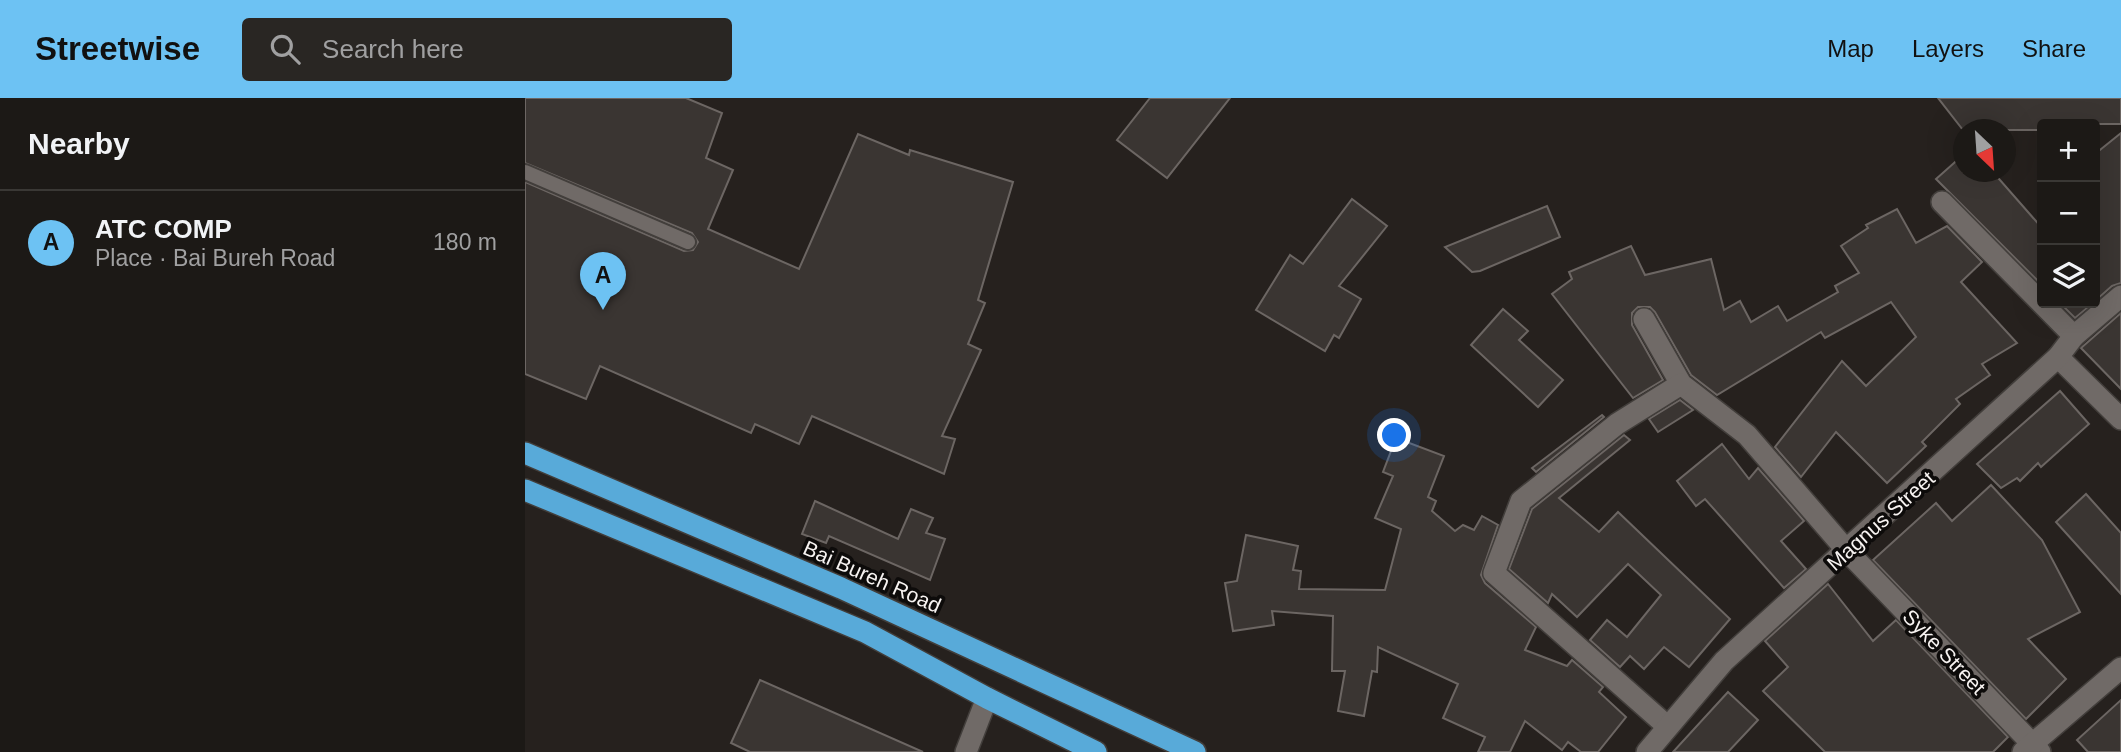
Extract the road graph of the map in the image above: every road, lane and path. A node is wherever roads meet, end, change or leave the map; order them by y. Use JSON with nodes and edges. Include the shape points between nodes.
{"nodes":[{"id":1,"x":525,"y":172,"type":"edge"},
{"id":2,"x":1942,"y":202,"type":"dead end"},
{"id":3,"x":688,"y":242,"type":"dead end"},
{"id":4,"x":2121,"y":296,"type":"edge"},
{"id":5,"x":1644,"y":319,"type":"dead end"},
{"id":6,"x":2074,"y":336,"type":"junction"},
{"id":7,"x":2058,"y":358,"type":"junction"},
{"id":8,"x":1681,"y":384,"type":"junction"},
{"id":9,"x":2121,"y":419,"type":"edge"},
{"id":10,"x":525,"y":453,"type":"edge"},
{"id":11,"x":525,"y":489,"type":"edge"},
{"id":12,"x":1848,"y":552,"type":"junction"},
{"id":13,"x":2121,"y":668,"type":"edge"},
{"id":14,"x":987,"y":698,"type":"junction"},
{"id":15,"x":1667,"y":726,"type":"junction"},
{"id":16,"x":2032,"y":750,"type":"edge"},
{"id":17,"x":966,"y":752,"type":"edge"},
{"id":18,"x":1096,"y":752,"type":"edge"},
{"id":19,"x":1195,"y":752,"type":"edge"},
{"id":20,"x":1647,"y":752,"type":"edge"}],
"edges":[{"from":1,"to":3,"type":"lane"},
{"from":2,"to":6,"type":"street"},
{"from":4,"to":6,"type":"street","name":"Magnus Street"},
{"from":5,"to":8,"type":"street"},
{"from":6,"to":7,"type":"street","name":"Magnus Street"},
{"from":7,"to":9,"type":"street"},
{"from":7,"to":12,"type":"street","name":"Magnus Street"},
{"from":8,"to":12,"type":"street","name":"Syke Street","via":[[1747,436]]},
{"from":8,"to":15,"type":"street","via":[[1617,425],[1521,501],[1494,573]]},
{"from":10,"to":19,"type":"highway","name":"Bai Bureh Road","via":[[841,588]]},
{"from":11,"to":14,"type":"highway","via":[[865,632]]},
{"from":12,"to":15,"type":"street","name":"Magnus Street","via":[[1724,661]]},
{"from":12,"to":16,"type":"street","name":"Syke Street"},
{"from":13,"to":16,"type":"street"},
{"from":14,"to":17,"type":"street"},
{"from":14,"to":18,"type":"highway"},
{"from":15,"to":20,"type":"street","name":"Magnus Street"}]}
